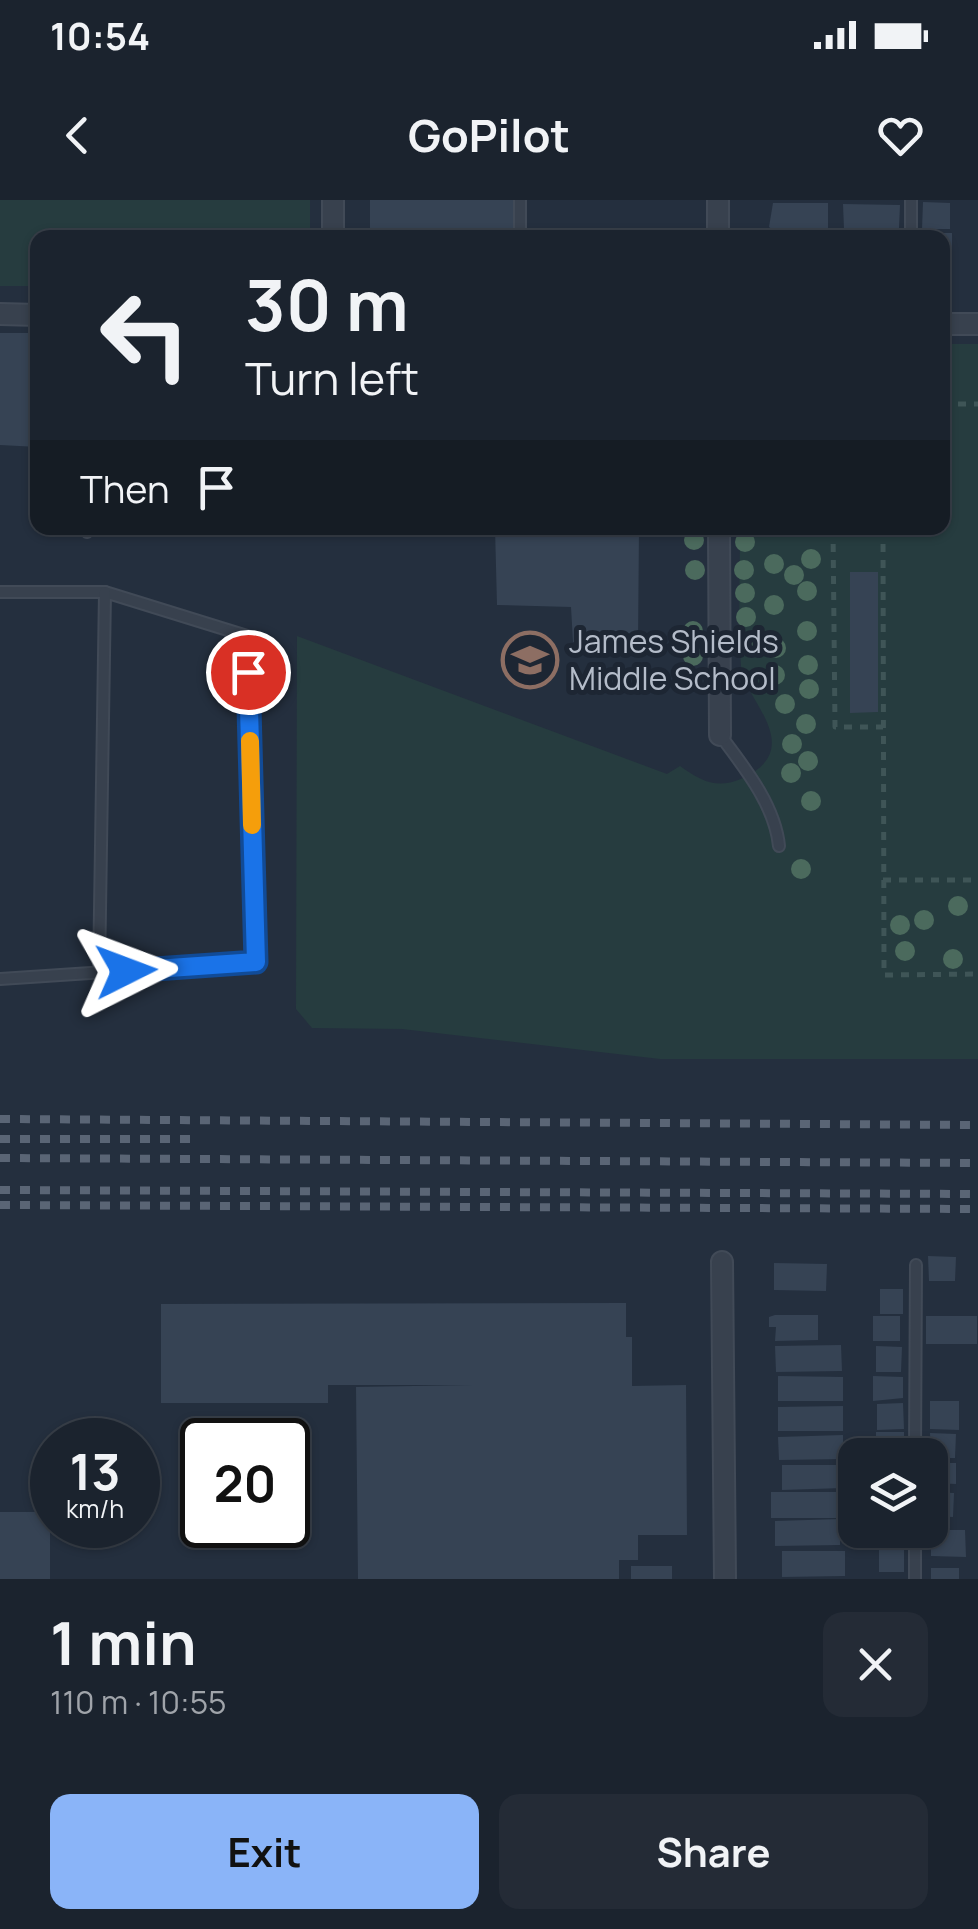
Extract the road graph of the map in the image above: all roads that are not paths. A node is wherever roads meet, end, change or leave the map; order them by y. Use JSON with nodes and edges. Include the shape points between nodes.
{"nodes":[{"id":1,"x":333,"y":200,"type":"edge"},
{"id":2,"x":520,"y":200,"type":"edge"},
{"id":3,"x":718,"y":200,"type":"edge"},
{"id":4,"x":911,"y":200,"type":"edge"},
{"id":5,"x":333,"y":230,"type":"edge"},
{"id":6,"x":520,"y":230,"type":"edge"},
{"id":7,"x":718,"y":230,"type":"edge"},
{"id":8,"x":911,"y":230,"type":"edge"},
{"id":9,"x":0,"y":314,"type":"edge"},
{"id":10,"x":30,"y":315,"type":"edge"},
{"id":11,"x":950,"y":324,"type":"edge"},
{"id":12,"x":978,"y":324,"type":"edge"},
{"id":13,"x":719,"y":535,"type":"edge"},
{"id":14,"x":0,"y":592,"type":"edge"},
{"id":15,"x":105,"y":592,"type":"junction"},
{"id":16,"x":720,"y":735,"type":"joint"},
{"id":17,"x":779,"y":846,"type":"dead end"},
{"id":18,"x":98,"y":973,"type":"junction"},
{"id":19,"x":0,"y":979,"type":"edge"},
{"id":20,"x":722,"y":1262,"type":"dead end"},
{"id":21,"x":916,"y":1265,"type":"dead end"},
{"id":22,"x":915,"y":1438,"type":"edge"},
{"id":23,"x":915,"y":1548,"type":"edge"},
{"id":24,"x":725,"y":1579,"type":"edge"},
{"id":25,"x":915,"y":1579,"type":"edge"}],
"edges":[{"from":1,"to":5,"type":"street"},
{"from":2,"to":6,"type":"lane"},
{"from":3,"to":7,"type":"street"},
{"from":4,"to":8,"type":"lane"},
{"from":9,"to":10,"type":"street"},
{"from":11,"to":12,"type":"street"},
{"from":13,"to":16,"type":"street"},
{"from":14,"to":15,"type":"lane"},
{"from":15,"to":18,"type":"lane"},
{"from":15,"to":18,"type":"lane","via":[[247,636],[256,962]]},
{"from":16,"to":17,"type":"lane","via":[[752,779]]},
{"from":18,"to":19,"type":"lane"},
{"from":20,"to":24,"type":"street"},
{"from":21,"to":22,"type":"lane"},
{"from":23,"to":25,"type":"lane"}]}
